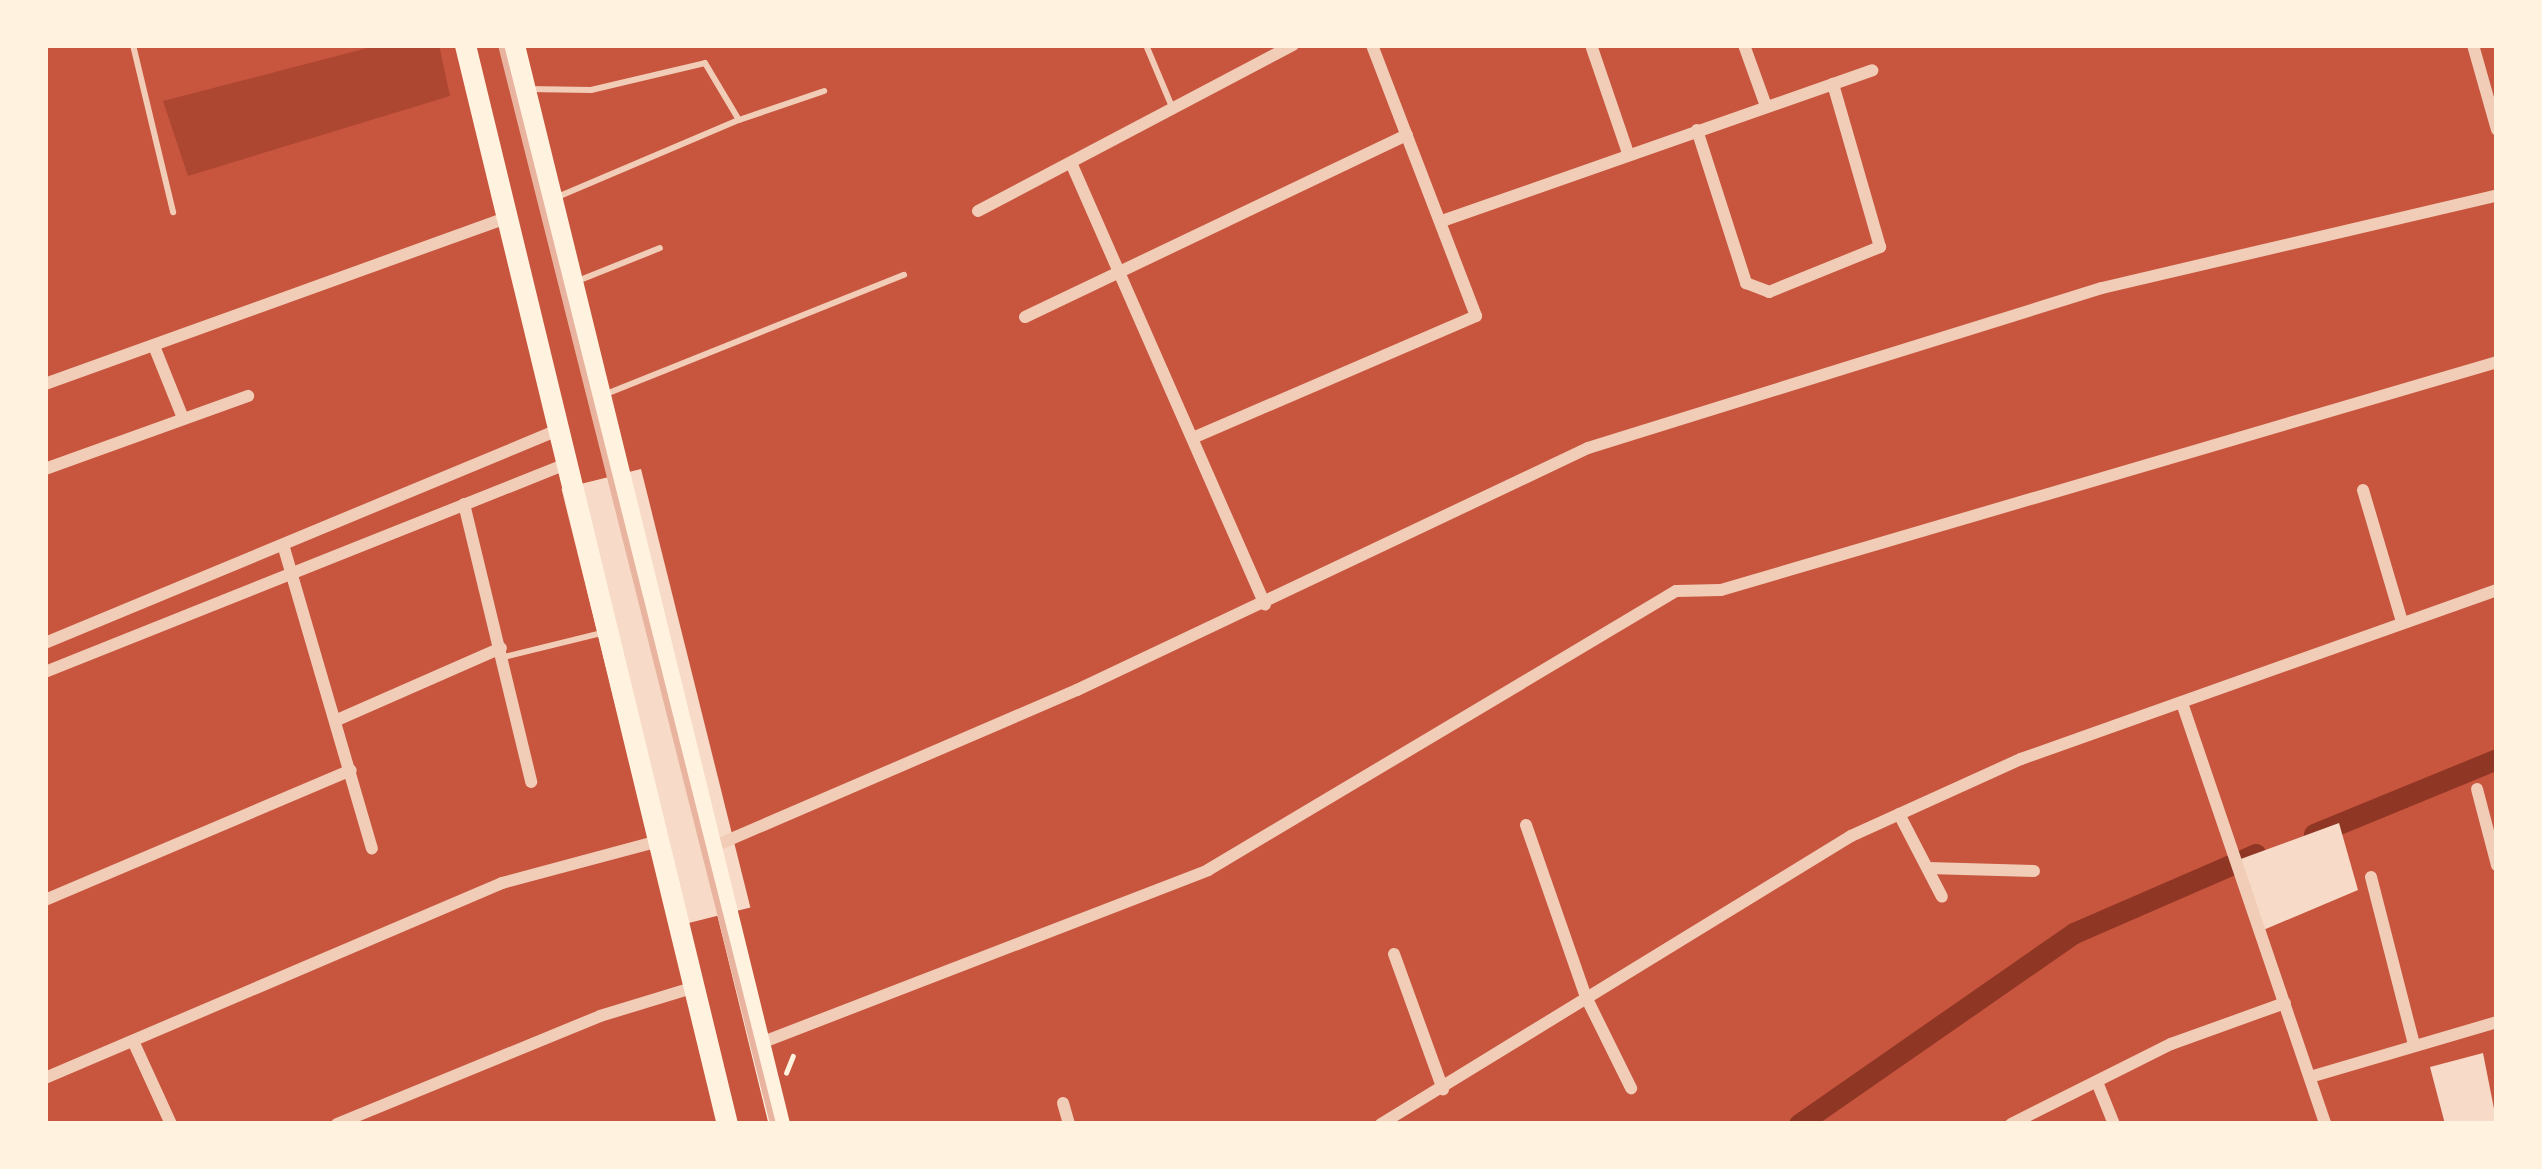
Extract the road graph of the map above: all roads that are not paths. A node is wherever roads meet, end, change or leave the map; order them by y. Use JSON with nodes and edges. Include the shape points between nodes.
{"nodes":[{"id":1,"x":133,"y":45,"type":"edge"},
{"id":2,"x":465,"y":45,"type":"edge"},
{"id":3,"x":514,"y":45,"type":"edge"},
{"id":4,"x":1145,"y":45,"type":"edge"},
{"id":5,"x":1293,"y":45,"type":"edge"},
{"id":6,"x":1372,"y":45,"type":"edge"},
{"id":7,"x":1591,"y":45,"type":"edge"},
{"id":8,"x":1744,"y":45,"type":"edge"},
{"id":9,"x":2474,"y":45,"type":"edge"},
{"id":10,"x":1872,"y":70,"type":"dead end"},
{"id":11,"x":1832,"y":84,"type":"junction"},
{"id":12,"x":525,"y":89,"type":"junction"},
{"id":13,"x":824,"y":91,"type":"dead end"},
{"id":14,"x":1766,"y":106,"type":"junction"},
{"id":15,"x":1174,"y":110,"type":"junction"},
{"id":16,"x":2495,"y":113,"type":"edge"},
{"id":17,"x":740,"y":120,"type":"junction"},
{"id":18,"x":1696,"y":130,"type":"junction"},
{"id":19,"x":2497,"y":130,"type":"edge"},
{"id":20,"x":1407,"y":134,"type":"junction"},
{"id":21,"x":1628,"y":152,"type":"junction"},
{"id":22,"x":1072,"y":165,"type":"junction"},
{"id":23,"x":2497,"y":195,"type":"edge"},
{"id":24,"x":553,"y":199,"type":"junction"},
{"id":25,"x":173,"y":212,"type":"dead end"},
{"id":26,"x":978,"y":212,"type":"dead end"},
{"id":27,"x":506,"y":218,"type":"junction"},
{"id":28,"x":1442,"y":221,"type":"junction"},
{"id":29,"x":660,"y":248,"type":"dead end"},
{"id":30,"x":1120,"y":272,"type":"junction"},
{"id":31,"x":904,"y":275,"type":"dead end"},
{"id":32,"x":573,"y":282,"type":"junction"},
{"id":33,"x":1025,"y":317,"type":"dead end"},
{"id":34,"x":154,"y":346,"type":"junction"},
{"id":35,"x":2497,"y":362,"type":"edge"},
{"id":36,"x":45,"y":384,"type":"edge"},
{"id":37,"x":601,"y":396,"type":"junction"},
{"id":38,"x":248,"y":397,"type":"dead end"},
{"id":39,"x":183,"y":418,"type":"junction"},
{"id":40,"x":558,"y":430,"type":"junction"},
{"id":41,"x":1195,"y":436,"type":"junction"},
{"id":42,"x":566,"y":464,"type":"junction"},
{"id":43,"x":45,"y":469,"type":"edge"},
{"id":44,"x":2363,"y":490,"type":"dead end"},
{"id":45,"x":464,"y":505,"type":"junction"},
{"id":46,"x":284,"y":548,"type":"junction"},
{"id":47,"x":292,"y":574,"type":"junction"},
{"id":48,"x":2497,"y":590,"type":"edge"},
{"id":49,"x":1265,"y":604,"type":"junction"},
{"id":50,"x":2401,"y":618,"type":"junction"},
{"id":51,"x":605,"y":632,"type":"junction"},
{"id":52,"x":45,"y":643,"type":"edge"},
{"id":53,"x":503,"y":652,"type":"junction"},
{"id":54,"x":45,"y":673,"type":"edge"},
{"id":55,"x":2182,"y":703,"type":"junction"},
{"id":56,"x":337,"y":720,"type":"junction"},
{"id":57,"x":352,"y":770,"type":"junction"},
{"id":58,"x":532,"y":782,"type":"dead end"},
{"id":59,"x":2477,"y":789,"type":"dead end"},
{"id":60,"x":1899,"y":814,"type":"junction"},
{"id":61,"x":1526,"y":825,"type":"dead end"},
{"id":62,"x":655,"y":842,"type":"junction"},
{"id":63,"x":373,"y":848,"type":"dead end"},
{"id":64,"x":710,"y":848,"type":"junction"},
{"id":65,"x":2497,"y":865,"type":"edge"},
{"id":66,"x":1928,"y":868,"type":"junction"},
{"id":67,"x":2034,"y":871,"type":"dead end"},
{"id":68,"x":2371,"y":877,"type":"dead end"},
{"id":69,"x":1942,"y":897,"type":"dead end"},
{"id":70,"x":45,"y":900,"type":"edge"},
{"id":71,"x":1394,"y":954,"type":"dead end"},
{"id":72,"x":692,"y":988,"type":"junction"},
{"id":73,"x":1586,"y":998,"type":"junction"},
{"id":74,"x":2284,"y":1003,"type":"junction"},
{"id":75,"x":2497,"y":1022,"type":"edge"},
{"id":76,"x":134,"y":1041,"type":"junction"},
{"id":77,"x":758,"y":1044,"type":"junction"},
{"id":78,"x":2414,"y":1044,"type":"junction"},
{"id":79,"x":2310,"y":1077,"type":"junction"},
{"id":80,"x":45,"y":1078,"type":"edge"},
{"id":81,"x":2097,"y":1082,"type":"junction"},
{"id":82,"x":1631,"y":1088,"type":"dead end"},
{"id":83,"x":1443,"y":1089,"type":"junction"},
{"id":84,"x":1063,"y":1103,"type":"dead end"},
{"id":85,"x":170,"y":1124,"type":"edge"},
{"id":86,"x":338,"y":1124,"type":"edge"},
{"id":87,"x":727,"y":1124,"type":"edge"},
{"id":88,"x":778,"y":1124,"type":"edge"},
{"id":89,"x":1069,"y":1124,"type":"edge"},
{"id":90,"x":1381,"y":1124,"type":"edge"},
{"id":91,"x":2011,"y":1124,"type":"edge"},
{"id":92,"x":2114,"y":1124,"type":"edge"},
{"id":93,"x":2325,"y":1124,"type":"edge"}],
"edges":[{"from":1,"to":25,"type":"lane"},
{"from":2,"to":27,"type":"main road"},
{"from":3,"to":12,"type":"main road"},
{"from":4,"to":15,"type":"lane"},
{"from":5,"to":15,"type":"street"},
{"from":6,"to":20,"type":"street"},
{"from":7,"to":21,"type":"street"},
{"from":8,"to":14,"type":"street"},
{"from":9,"to":16,"type":"street"},
{"from":10,"to":11,"type":"street"},
{"from":11,"to":14,"type":"street"},
{"from":11,"to":18,"type":"street","via":[[1880,247],[1768,292],[1746,283]]},
{"from":12,"to":17,"type":"lane","via":[[591,90],[699,62],[713,69]]},
{"from":12,"to":24,"type":"main road"},
{"from":13,"to":17,"type":"lane"},
{"from":14,"to":18,"type":"street"},
{"from":15,"to":22,"type":"street"},
{"from":16,"to":19,"type":"street"},
{"from":17,"to":24,"type":"lane"},
{"from":18,"to":21,"type":"street"},
{"from":20,"to":28,"type":"street"},
{"from":20,"to":30,"type":"street"},
{"from":21,"to":28,"type":"street"},
{"from":22,"to":26,"type":"street"},
{"from":22,"to":30,"type":"street"},
{"from":23,"to":49,"type":"street","via":[[2102,288],[1588,448]]},
{"from":24,"to":32,"type":"main road"},
{"from":27,"to":34,"type":"street"},
{"from":27,"to":40,"type":"main road"},
{"from":28,"to":41,"type":"street","via":[[1477,305],[1468,324]]},
{"from":29,"to":32,"type":"lane"},
{"from":30,"to":33,"type":"street"},
{"from":30,"to":41,"type":"street"},
{"from":31,"to":37,"type":"lane"},
{"from":32,"to":37,"type":"main road"},
{"from":34,"to":36,"type":"street"},
{"from":34,"to":39,"type":"street"},
{"from":35,"to":77,"type":"street","via":[[1721,590],[1676,590],[1208,870]]},
{"from":37,"to":64,"type":"main road"},
{"from":38,"to":39,"type":"street"},
{"from":39,"to":43,"type":"street"},
{"from":40,"to":42,"type":"main road"},
{"from":40,"to":46,"type":"street"},
{"from":41,"to":49,"type":"street"},
{"from":42,"to":45,"type":"street"},
{"from":42,"to":51,"type":"main road"},
{"from":44,"to":50,"type":"street"},
{"from":45,"to":47,"type":"street"},
{"from":45,"to":53,"type":"street"},
{"from":46,"to":47,"type":"street"},
{"from":46,"to":52,"type":"street"},
{"from":47,"to":54,"type":"street"},
{"from":47,"to":56,"type":"street"},
{"from":48,"to":50,"type":"street"},
{"from":49,"to":64,"type":"street"},
{"from":50,"to":55,"type":"street"},
{"from":51,"to":53,"type":"lane"},
{"from":51,"to":62,"type":"main road"},
{"from":53,"to":56,"type":"street"},
{"from":53,"to":58,"type":"street"},
{"from":55,"to":60,"type":"street","via":[[2021,759]]},
{"from":55,"to":74,"type":"street"},
{"from":56,"to":57,"type":"street"},
{"from":57,"to":63,"type":"street"},
{"from":57,"to":70,"type":"street"},
{"from":59,"to":65,"type":"street"},
{"from":60,"to":66,"type":"street"},
{"from":60,"to":73,"type":"street"},
{"from":61,"to":73,"type":"street"},
{"from":62,"to":72,"type":"main road"},
{"from":62,"to":76,"type":"street","via":[[502,883]]},
{"from":64,"to":77,"type":"main road"},
{"from":66,"to":67,"type":"street"},
{"from":66,"to":69,"type":"street"},
{"from":68,"to":78,"type":"street"},
{"from":71,"to":83,"type":"street"},
{"from":72,"to":86,"type":"street","via":[[600,1016]]},
{"from":72,"to":87,"type":"main road"},
{"from":73,"to":82,"type":"street"},
{"from":73,"to":83,"type":"street"},
{"from":74,"to":79,"type":"street"},
{"from":74,"to":81,"type":"street","via":[[2171,1044]]},
{"from":75,"to":78,"type":"street"},
{"from":76,"to":80,"type":"street"},
{"from":76,"to":85,"type":"street"},
{"from":77,"to":88,"type":"main road"},
{"from":78,"to":79,"type":"street"},
{"from":79,"to":93,"type":"street"},
{"from":81,"to":91,"type":"street"},
{"from":81,"to":92,"type":"street"},
{"from":83,"to":90,"type":"street"},
{"from":84,"to":89,"type":"street"}]}
